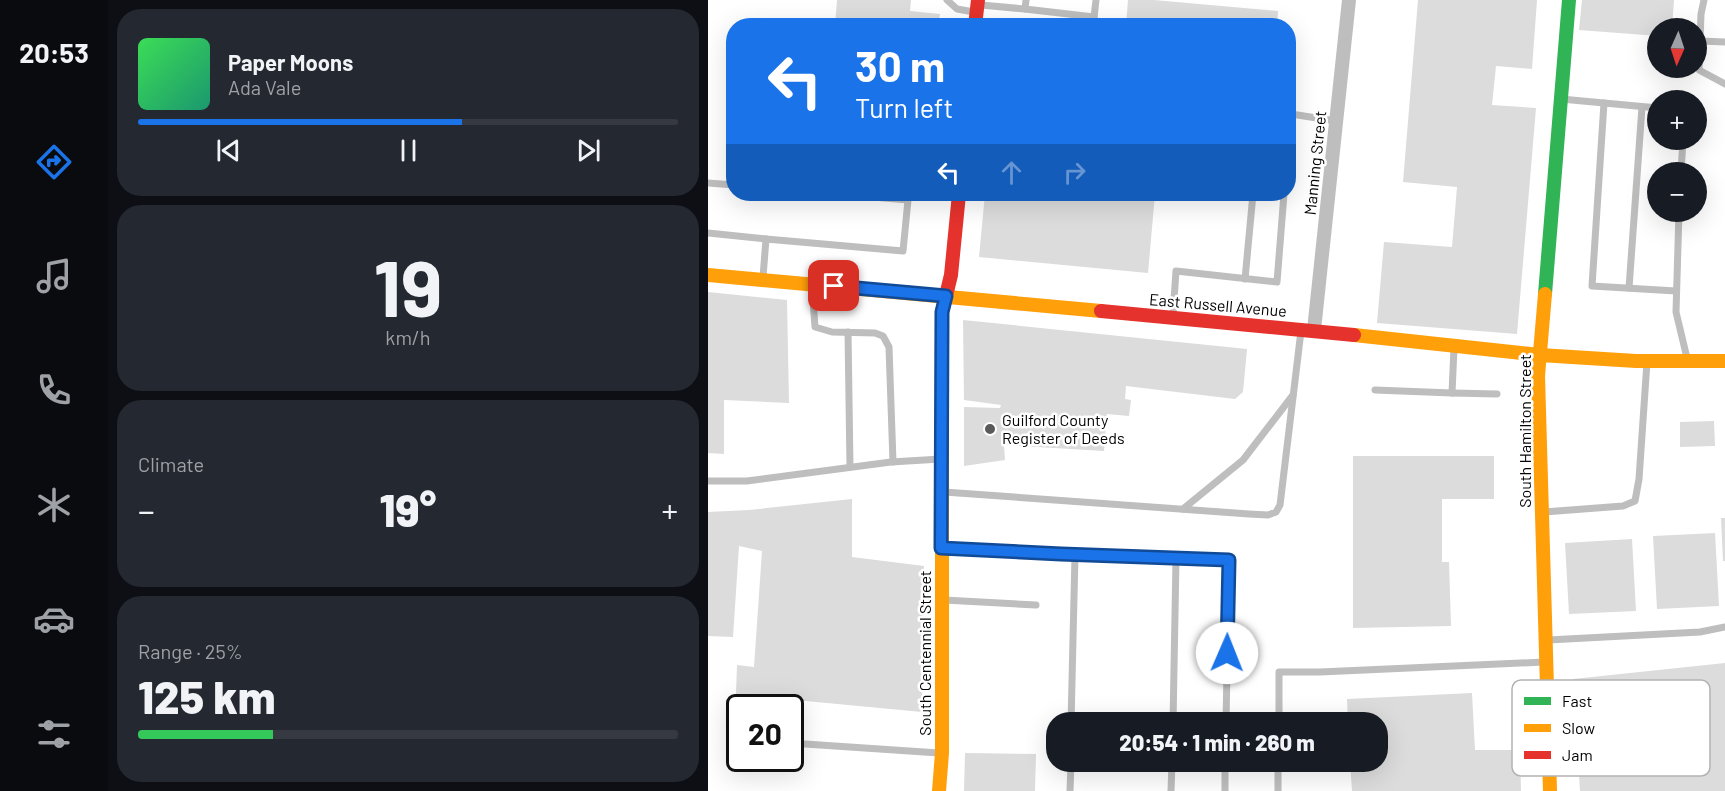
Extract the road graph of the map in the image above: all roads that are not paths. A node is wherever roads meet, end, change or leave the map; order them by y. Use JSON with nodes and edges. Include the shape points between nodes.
{"nodes":[{"id":1,"x":947,"y":0,"type":"edge"},
{"id":2,"x":1026,"y":0,"type":"edge"},
{"id":3,"x":1096,"y":0,"type":"edge"},
{"id":4,"x":1348,"y":0,"type":"edge"},
{"id":5,"x":1569,"y":0,"type":"edge"},
{"id":6,"x":1704,"y":0,"type":"edge"},
{"id":7,"x":1025,"y":9,"type":"junction"},
{"id":8,"x":977,"y":11,"type":"edge"},
{"id":9,"x":1094,"y":17,"type":"joint"},
{"id":10,"x":1702,"y":18,"type":"edge"},
{"id":11,"x":1707,"y":41,"type":"edge"},
{"id":12,"x":1725,"y":42,"type":"edge"},
{"id":13,"x":1707,"y":74,"type":"edge"},
{"id":14,"x":1725,"y":84,"type":"edge"},
{"id":15,"x":1561,"y":99,"type":"junction"},
{"id":16,"x":1604,"y":103,"type":"junction"},
{"id":17,"x":1642,"y":107,"type":"junction"},
{"id":18,"x":1647,"y":107,"type":"edge"},
{"id":19,"x":1296,"y":115,"type":"edge"},
{"id":20,"x":1336,"y":121,"type":"junction"},
{"id":21,"x":708,"y":183,"type":"edge"},
{"id":22,"x":726,"y":184,"type":"edge"},
{"id":23,"x":908,"y":201,"type":"edge"},
{"id":24,"x":958,"y":201,"type":"edge"},
{"id":25,"x":1253,"y":201,"type":"edge"},
{"id":26,"x":1283,"y":201,"type":"edge"},
{"id":27,"x":1679,"y":222,"type":"edge"},
{"id":28,"x":708,"y":233,"type":"edge"},
{"id":29,"x":766,"y":239,"type":"junction"},
{"id":30,"x":708,"y":275,"type":"edge"},
{"id":31,"x":1245,"y":279,"type":"junction"},
{"id":32,"x":762,"y":280,"type":"junction"},
{"id":33,"x":812,"y":284,"type":"junction"},
{"id":34,"x":1629,"y":288,"type":"junction"},
{"id":35,"x":1676,"y":291,"type":"junction"},
{"id":36,"x":946,"y":296,"type":"junction"},
{"id":37,"x":1173,"y":317,"type":"junction"},
{"id":38,"x":1308,"y":330,"type":"junction"},
{"id":39,"x":848,"y":332,"type":"junction"},
{"id":40,"x":1454,"y":345,"type":"junction"},
{"id":41,"x":1540,"y":355,"type":"junction"},
{"id":42,"x":1688,"y":360,"type":"junction"},
{"id":43,"x":1647,"y":361,"type":"junction"},
{"id":44,"x":1725,"y":361,"type":"edge"},
{"id":45,"x":1375,"y":390,"type":"dead end"},
{"id":46,"x":1452,"y":393,"type":"junction"},
{"id":47,"x":1293,"y":394,"type":"junction"},
{"id":48,"x":1497,"y":394,"type":"dead end"},
{"id":49,"x":941,"y":459,"type":"junction"},
{"id":50,"x":893,"y":462,"type":"junction"},
{"id":51,"x":850,"y":467,"type":"junction"},
{"id":52,"x":708,"y":481,"type":"edge"},
{"id":53,"x":941,"y":492,"type":"junction"},
{"id":54,"x":1183,"y":509,"type":"junction"},
{"id":55,"x":1542,"y":513,"type":"junction"},
{"id":56,"x":941,"y":548,"type":"junction"},
{"id":57,"x":1075,"y":555,"type":"junction"},
{"id":58,"x":1176,"y":559,"type":"junction"},
{"id":59,"x":941,"y":600,"type":"junction"},
{"id":60,"x":1036,"y":605,"type":"dead end"},
{"id":61,"x":1725,"y":627,"type":"edge"},
{"id":62,"x":1546,"y":641,"type":"junction"},
{"id":63,"x":1547,"y":662,"type":"junction"},
{"id":64,"x":1547,"y":680,"type":"edge"},
{"id":65,"x":1071,"y":712,"type":"edge"},
{"id":66,"x":1173,"y":712,"type":"edge"},
{"id":67,"x":1226,"y":712,"type":"edge"},
{"id":68,"x":1279,"y":712,"type":"edge"},
{"id":69,"x":805,"y":744,"type":"dead end"},
{"id":70,"x":942,"y":753,"type":"junction"},
{"id":71,"x":1071,"y":772,"type":"edge"},
{"id":72,"x":1172,"y":772,"type":"edge"},
{"id":73,"x":1226,"y":772,"type":"edge"},
{"id":74,"x":1278,"y":772,"type":"edge"},
{"id":75,"x":1550,"y":776,"type":"edge"},
{"id":76,"x":939,"y":791,"type":"edge"},
{"id":77,"x":1070,"y":791,"type":"edge"},
{"id":78,"x":1171,"y":791,"type":"edge"},
{"id":79,"x":1225,"y":791,"type":"edge"},
{"id":80,"x":1278,"y":791,"type":"edge"},
{"id":81,"x":1550,"y":791,"type":"edge"}],
"edges":[{"from":1,"to":8,"type":"lane","via":[[957,9]]},
{"from":2,"to":7,"type":"lane"},
{"from":3,"to":9,"type":"lane"},
{"from":4,"to":20,"type":"street","name":"Manning Street"},
{"from":5,"to":15,"type":"street","name":"South Hamilton Street"},
{"from":6,"to":10,"type":"lane"},
{"from":7,"to":8,"type":"lane"},
{"from":7,"to":9,"type":"lane"},
{"from":11,"to":12,"type":"lane"},
{"from":13,"to":14,"type":"lane"},
{"from":15,"to":16,"type":"lane"},
{"from":15,"to":41,"type":"street","name":"South Hamilton Street"},
{"from":16,"to":17,"type":"lane"},
{"from":16,"to":34,"type":"lane","via":[[1592,286]]},
{"from":17,"to":18,"type":"lane"},
{"from":17,"to":34,"type":"lane"},
{"from":19,"to":20,"type":"lane"},
{"from":20,"to":38,"type":"street","name":"Manning Street"},
{"from":21,"to":22,"type":"lane"},
{"from":23,"to":29,"type":"lane","via":[[903,251]]},
{"from":24,"to":36,"type":"street","name":"South Centennial Street"},
{"from":25,"to":31,"type":"lane"},
{"from":26,"to":31,"type":"lane","via":[[1277,282]]},
{"from":27,"to":35,"type":"lane"},
{"from":28,"to":29,"type":"lane"},
{"from":29,"to":32,"type":"lane"},
{"from":30,"to":32,"type":"street","name":"East Russell Avenue"},
{"from":31,"to":37,"type":"lane","via":[[1176,271]]},
{"from":32,"to":33,"type":"street","name":"East Russell Avenue"},
{"from":33,"to":36,"type":"street","name":"East Russell Avenue"},
{"from":33,"to":39,"type":"lane","via":[[815,327]]},
{"from":34,"to":35,"type":"lane"},
{"from":35,"to":42,"type":"lane","via":[[1676,312]]},
{"from":36,"to":37,"type":"street","name":"East Russell Avenue"},
{"from":36,"to":49,"type":"street","name":"South Centennial Street","via":[[942,312]]},
{"from":37,"to":38,"type":"street","name":"East Russell Avenue"},
{"from":38,"to":40,"type":"street","name":"East Russell Avenue"},
{"from":38,"to":47,"type":"lane"},
{"from":39,"to":50,"type":"lane","via":[[875,333],[883,336],[889,347]]},
{"from":39,"to":51,"type":"lane"},
{"from":40,"to":41,"type":"street","name":"East Russell Avenue"},
{"from":40,"to":46,"type":"lane"},
{"from":41,"to":43,"type":"street","name":"East Russell Avenue"},
{"from":41,"to":55,"type":"street","name":"South Hamilton Street"},
{"from":42,"to":43,"type":"street","name":"East Russell Avenue"},
{"from":42,"to":44,"type":"street","name":"East Russell Avenue"},
{"from":43,"to":55,"type":"lane","via":[[1635,501],[1623,506]]},
{"from":45,"to":46,"type":"lane"},
{"from":46,"to":48,"type":"lane"},
{"from":47,"to":54,"type":"lane","via":[[1243,460]]},
{"from":47,"to":54,"type":"lane","via":[[1276,512],[1268,515]]},
{"from":49,"to":50,"type":"lane"},
{"from":49,"to":53,"type":"street","name":"South Centennial Street"},
{"from":50,"to":51,"type":"lane"},
{"from":51,"to":52,"type":"lane","via":[[747,481]]},
{"from":53,"to":54,"type":"lane"},
{"from":53,"to":56,"type":"street","name":"South Centennial Street"},
{"from":55,"to":62,"type":"street","name":"South Hamilton Street"},
{"from":56,"to":57,"type":"lane"},
{"from":56,"to":59,"type":"street","name":"South Centennial Street"},
{"from":57,"to":58,"type":"lane"},
{"from":57,"to":65,"type":"lane"},
{"from":58,"to":66,"type":"lane"},
{"from":58,"to":67,"type":"lane","via":[[1229,560]]},
{"from":59,"to":60,"type":"lane"},
{"from":59,"to":70,"type":"street","name":"South Centennial Street"},
{"from":61,"to":62,"type":"lane","via":[[1700,632]]},
{"from":62,"to":63,"type":"street","name":"South Hamilton Street"},
{"from":63,"to":64,"type":"street","name":"South Hamilton Street"},
{"from":63,"to":68,"type":"lane","via":[[1279,672]]},
{"from":69,"to":70,"type":"lane"},
{"from":70,"to":76,"type":"street","name":"South Centennial Street"},
{"from":71,"to":77,"type":"lane"},
{"from":72,"to":78,"type":"lane"},
{"from":73,"to":79,"type":"lane"},
{"from":74,"to":80,"type":"lane"},
{"from":75,"to":81,"type":"street","name":"South Hamilton Street"}]}
